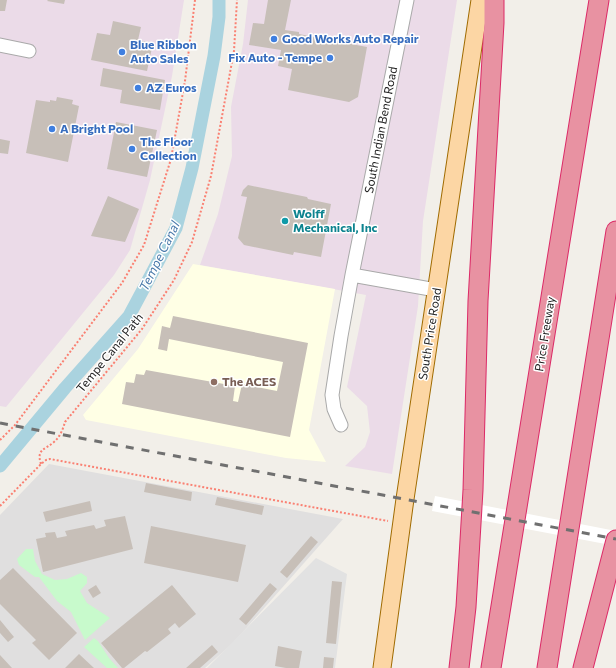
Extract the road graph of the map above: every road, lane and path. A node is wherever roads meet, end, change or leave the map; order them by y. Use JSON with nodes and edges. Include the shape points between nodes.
{"nodes":[{"id":1,"x":195,"y":0,"type":"edge"},
{"id":2,"x":237,"y":0,"type":"edge"},
{"id":3,"x":407,"y":0,"type":"edge"},
{"id":4,"x":480,"y":0,"type":"edge"},
{"id":5,"x":494,"y":0,"type":"edge"},
{"id":6,"x":599,"y":0,"type":"edge"},
{"id":7,"x":0,"y":45,"type":"edge"},
{"id":8,"x":29,"y":51,"type":"dead end"},
{"id":9,"x":616,"y":231,"type":"edge"},
{"id":10,"x":352,"y":275,"type":"junction"},
{"id":11,"x":436,"y":290,"type":"junction"},
{"id":12,"x":341,"y":425,"type":"dead end"},
{"id":13,"x":0,"y":440,"type":"edge"},
{"id":14,"x":41,"y":464,"type":"junction"},
{"id":15,"x":0,"y":506,"type":"edge"},
{"id":16,"x":402,"y":523,"type":"junction"},
{"id":17,"x":616,"y":540,"type":"edge"},
{"id":18,"x":382,"y":668,"type":"edge"},
{"id":19,"x":459,"y":668,"type":"edge"},
{"id":20,"x":491,"y":668,"type":"edge"},
{"id":21,"x":547,"y":668,"type":"edge"},
{"id":22,"x":583,"y":668,"type":"edge"}],
"edges":[{"from":1,"to":13,"type":"path","via":[[185,81],[171,159],[144,245],[122,283],[15,425]]},
{"from":2,"to":14,"type":"path","name":"Tempe Canal Path","via":[[234,51],[212,168],[192,242],[174,280],[142,330],[65,422],[61,434],[54,443],[40,454]]},
{"from":3,"to":10,"type":"street","name":"South Indian Bend Road"},
{"from":4,"to":11,"type":"main road","name":"South Price Road"},
{"from":5,"to":19,"type":"highway","via":[[478,301],[466,607]]},
{"from":6,"to":20,"type":"highway","name":"Price Freeway"},
{"from":7,"to":8,"type":"street"},
{"from":9,"to":21,"type":"highway"},
{"from":10,"to":11,"type":"street"},
{"from":10,"to":12,"type":"street","name":"South Indian Bend Road","via":[[332,395],[334,409]]},
{"from":11,"to":16,"type":"main road","name":"South Price Road"},
{"from":14,"to":15,"type":"path","name":"Tempe Canal Path"},
{"from":14,"to":16,"type":"path","via":[[50,459]]},
{"from":16,"to":18,"type":"main road","name":"South Price Road"},
{"from":17,"to":22,"type":"highway"}]}
